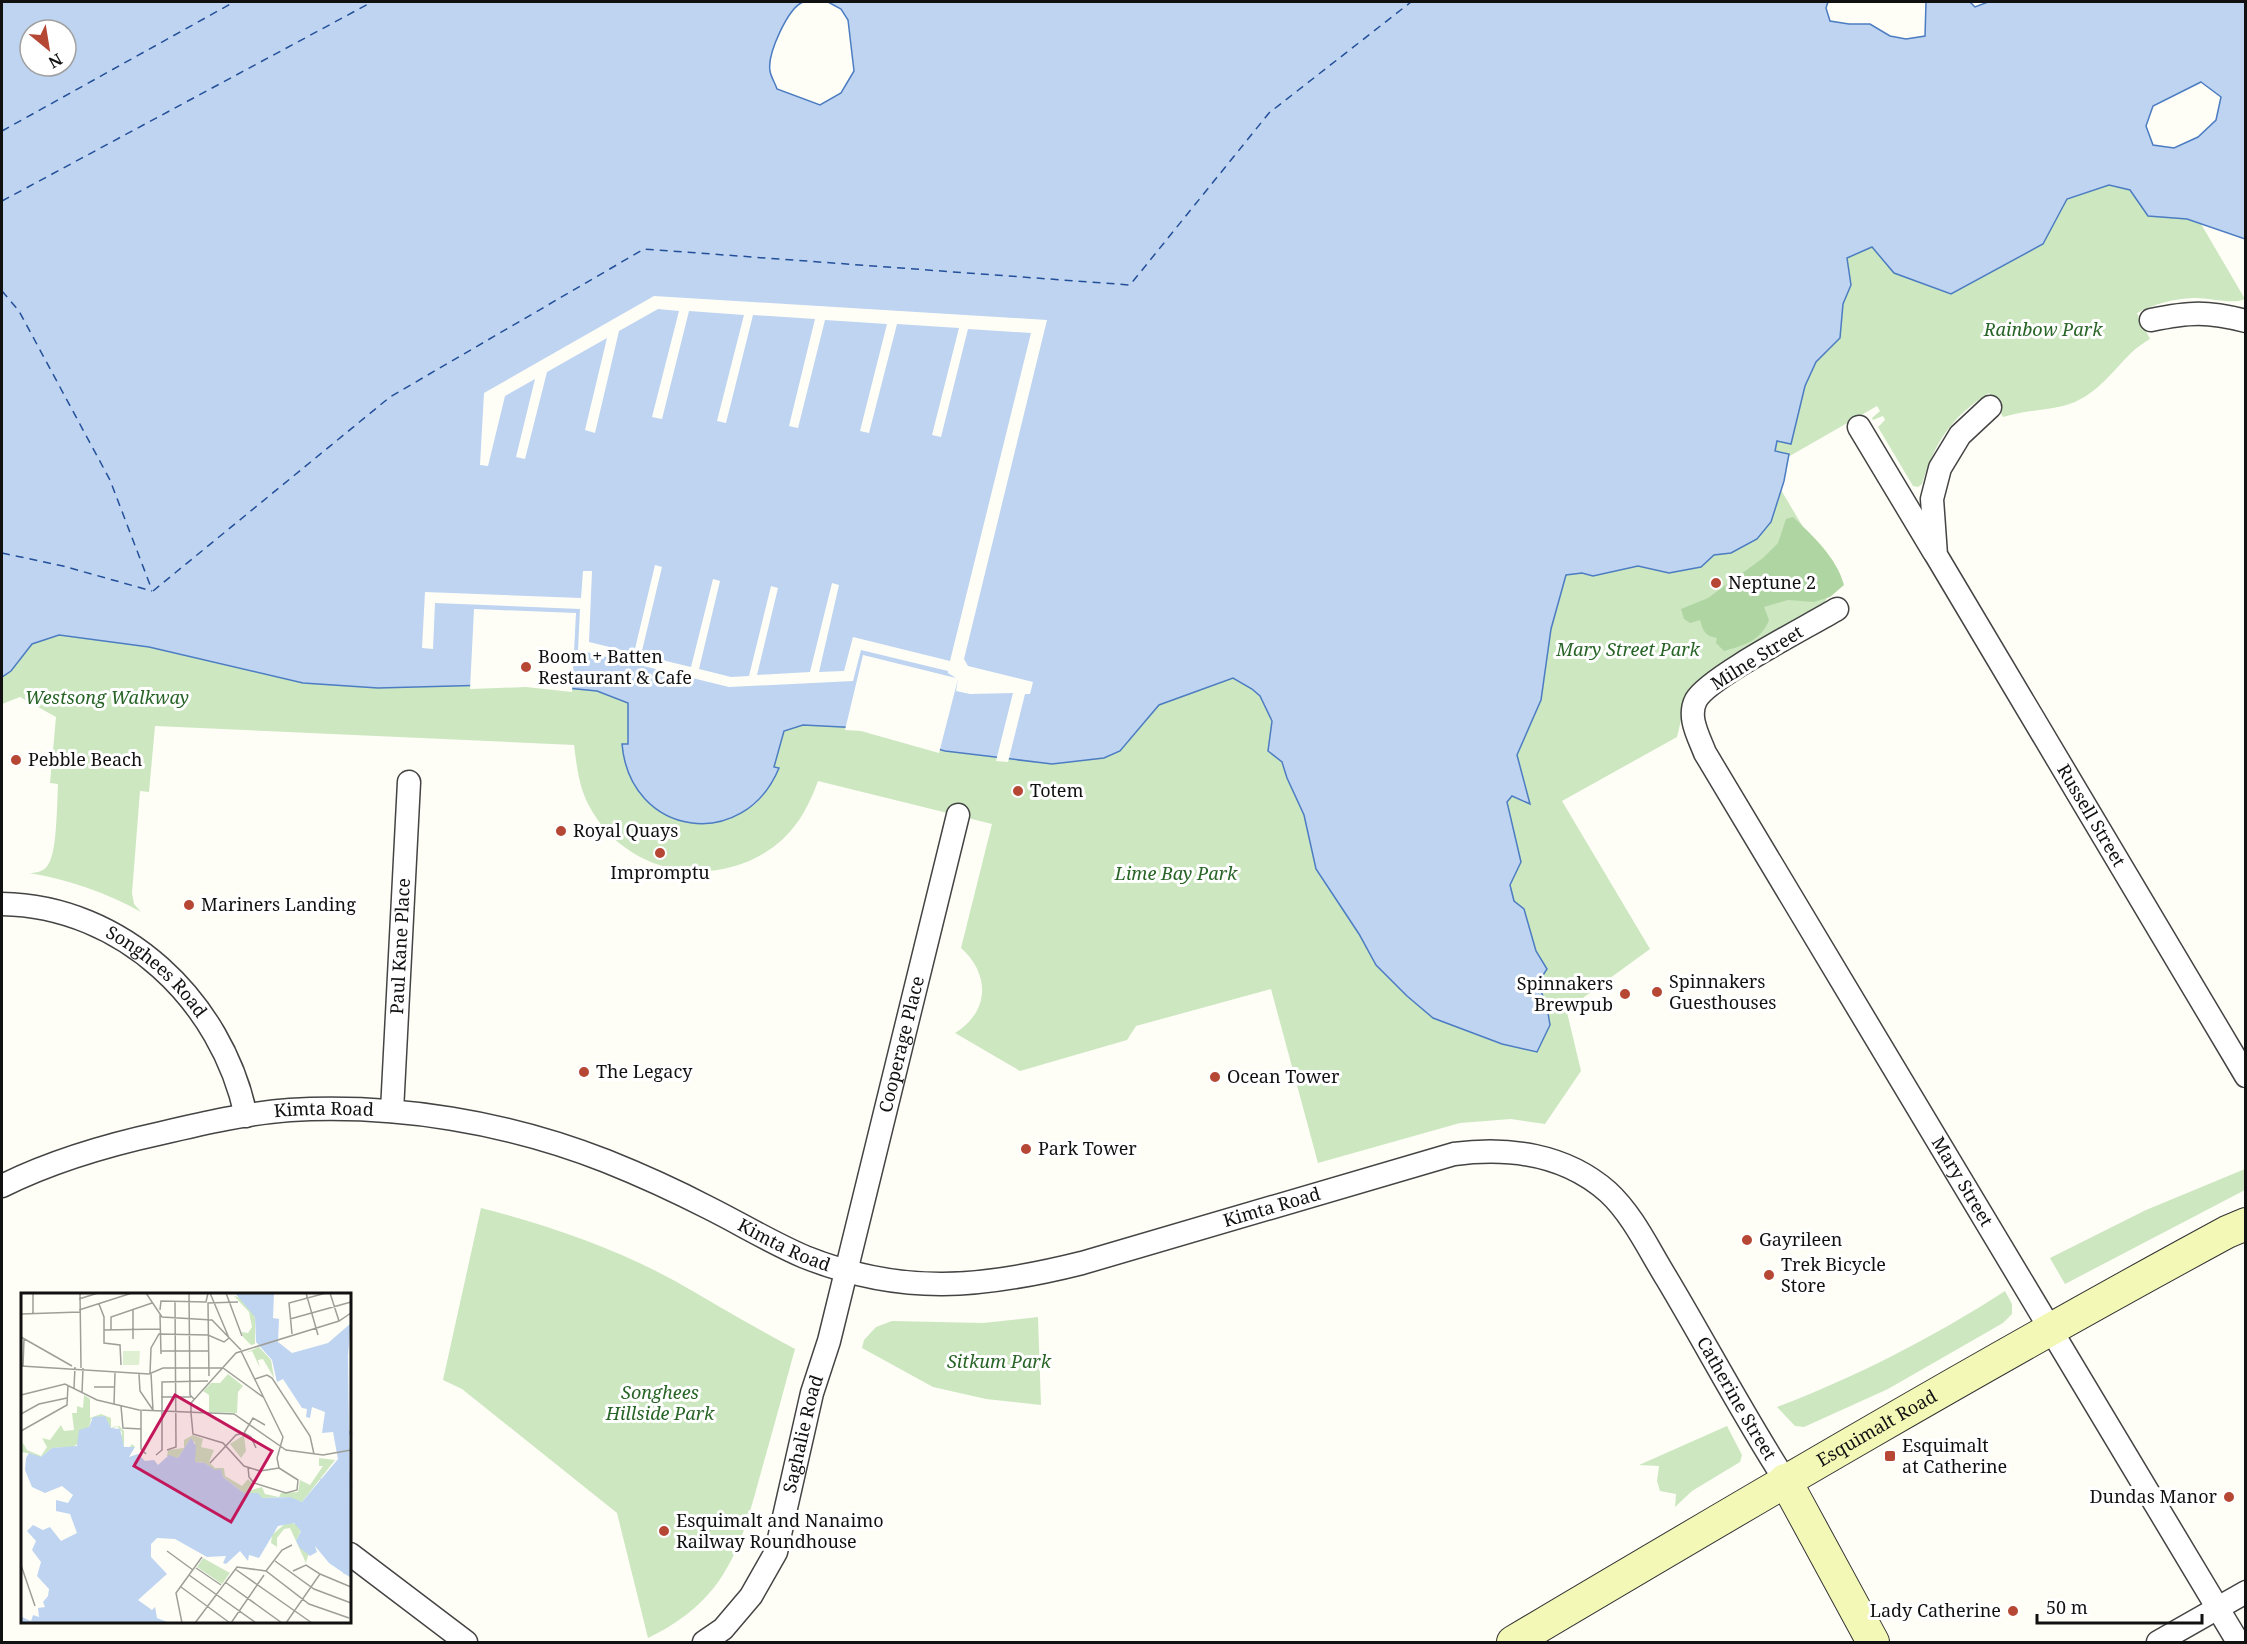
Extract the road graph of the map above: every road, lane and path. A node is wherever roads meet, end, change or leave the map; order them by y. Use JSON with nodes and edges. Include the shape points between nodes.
{"nodes":[{"id":1,"x":2151,"y":320,"type":"dead end"},
{"id":2,"x":2246,"y":321,"type":"edge"},
{"id":3,"x":1990,"y":407,"type":"dead end"},
{"id":4,"x":1859,"y":427,"type":"dead end"},
{"id":5,"x":1936,"y":555,"type":"junction"},
{"id":6,"x":1837,"y":609,"type":"dead end"},
{"id":7,"x":1692,"y":718,"type":"joint"},
{"id":8,"x":409,"y":782,"type":"dead end"},
{"id":9,"x":958,"y":815,"type":"dead end"},
{"id":10,"x":2,"y":904,"type":"edge"},
{"id":11,"x":2246,"y":1077,"type":"edge"},
{"id":12,"x":392,"y":1111,"type":"junction"},
{"id":13,"x":246,"y":1116,"type":"junction"},
{"id":14,"x":1577,"y":1171,"type":"joint"},
{"id":15,"x":2,"y":1186,"type":"edge"},
{"id":16,"x":2246,"y":1224,"type":"edge"},
{"id":17,"x":847,"y":1271,"type":"junction"},
{"id":18,"x":2051,"y":1328,"type":"junction"},
{"id":19,"x":1785,"y":1480,"type":"junction"},
{"id":20,"x":351,"y":1555,"type":"edge"},
{"id":21,"x":2246,"y":1592,"type":"edge"},
{"id":22,"x":2217,"y":1608,"type":"junction"},
{"id":23,"x":466,"y":1642,"type":"edge"},
{"id":24,"x":704,"y":1642,"type":"edge"},
{"id":25,"x":1513,"y":1642,"type":"edge"},
{"id":26,"x":1873,"y":1642,"type":"edge"},
{"id":27,"x":2158,"y":1642,"type":"edge"},
{"id":28,"x":2238,"y":1642,"type":"edge"}],
"edges":[{"from":1,"to":2,"type":"street","via":[[2186,313],[2219,314]]},
{"from":3,"to":5,"type":"street","name":"Russell Street","via":[[1960,435],[1941,468],[1932,499]]},
{"from":4,"to":5,"type":"street","name":"Russell Street"},
{"from":5,"to":11,"type":"street","name":"Russell Street"},
{"from":6,"to":7,"type":"street","name":"Milne Street","via":[[1719,678],[1696,699]]},
{"from":7,"to":18,"type":"street","name":"Mary Street","via":[[1705,753]]},
{"from":8,"to":12,"type":"street","name":"Paul Kane Place"},
{"from":9,"to":17,"type":"street","name":"Cooperage Place"},
{"from":10,"to":13,"type":"street","name":"Songhees Road","via":[[32,907],[81,920],[126,941],[166,972],[200,1009],[214,1031],[236,1076]]},
{"from":12,"to":13,"type":"street","name":"Kimta Road","via":[[334,1108]]},
{"from":12,"to":17,"type":"street","name":"Kimta Road","via":[[501,1129],[584,1154],[661,1185],[803,1256]]},
{"from":13,"to":15,"type":"street","name":"Kimta Road","via":[[127,1141],[65,1160]]},
{"from":14,"to":17,"type":"street","name":"Kimta Road","via":[[1541,1156],[1504,1151],[1454,1154],[1029,1276],[984,1283],[934,1284],[890,1281]]},
{"from":14,"to":19,"type":"street","name":"Catherine Street","via":[[1608,1192],[1635,1225]]},
{"from":16,"to":18,"type":"main road","name":"Esquimalt Road"},
{"from":17,"to":24,"type":"street","name":"Saghalie Road","via":[[812,1394],[776,1552],[751,1596],[723,1629]]},
{"from":18,"to":19,"type":"main road","name":"Esquimalt Road"},
{"from":18,"to":22,"type":"street","name":"Mary Street"},
{"from":19,"to":25,"type":"main road","name":"Esquimalt Road"},
{"from":19,"to":26,"type":"main road","name":"Catherine Street"},
{"from":20,"to":23,"type":"street"},
{"from":21,"to":22,"type":"street"},
{"from":22,"to":27,"type":"street"},
{"from":22,"to":28,"type":"street","name":"Mary Street"}]}
